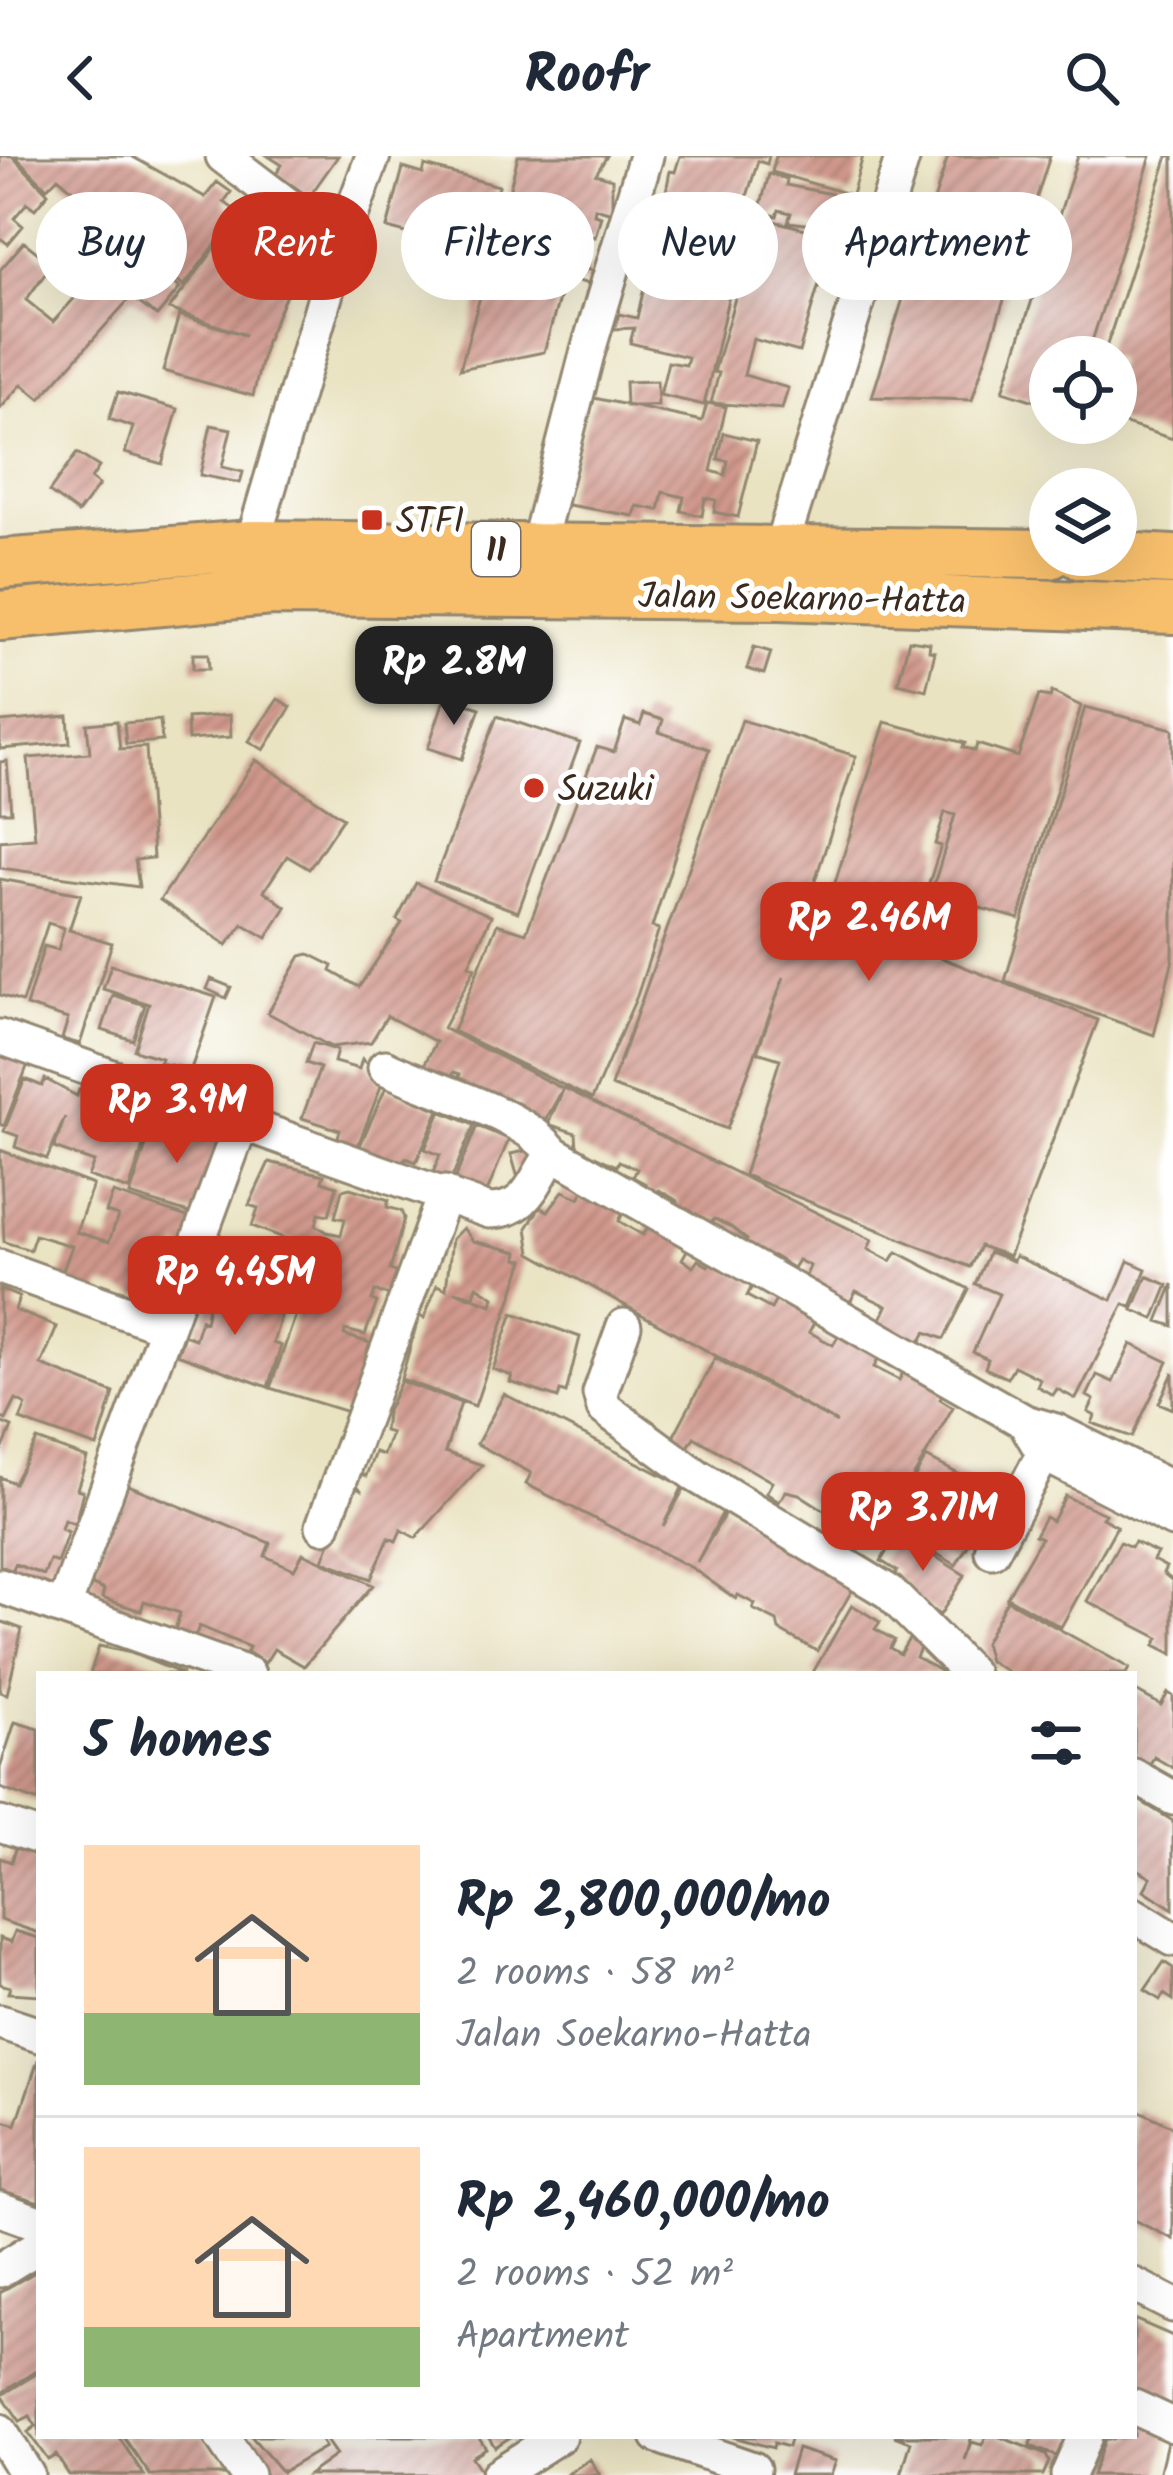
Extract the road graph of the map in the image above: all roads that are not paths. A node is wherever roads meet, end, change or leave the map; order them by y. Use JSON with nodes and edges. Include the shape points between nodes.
{"nodes":[{"id":1,"x":223,"y":156,"type":"edge"},
{"id":2,"x":373,"y":156,"type":"edge"},
{"id":3,"x":646,"y":156,"type":"edge"},
{"id":4,"x":903,"y":156,"type":"edge"},
{"id":5,"x":270,"y":192,"type":"edge"},
{"id":6,"x":360,"y":192,"type":"edge"},
{"id":7,"x":324,"y":300,"type":"edge"},
{"id":8,"x":252,"y":545,"type":"junction"},
{"id":9,"x":537,"y":549,"type":"junction"},
{"id":10,"x":780,"y":550,"type":"junction"},
{"id":11,"x":1029,"y":554,"type":"edge"},
{"id":12,"x":1137,"y":558,"type":"edge"},
{"id":13,"x":1173,"y":560,"type":"edge"},
{"id":14,"x":0,"y":564,"type":"edge"},
{"id":15,"x":1173,"y":609,"type":"edge"},
{"id":16,"x":0,"y":616,"type":"edge"},
{"id":17,"x":0,"y":1037,"type":"edge"},
{"id":18,"x":385,"y":1067,"type":"dead end"},
{"id":19,"x":241,"y":1124,"type":"junction"},
{"id":20,"x":553,"y":1153,"type":"junction"},
{"id":21,"x":445,"y":1193,"type":"junction"},
{"id":22,"x":0,"y":1267,"type":"edge"},
{"id":23,"x":624,"y":1326,"type":"dead end"},
{"id":24,"x":166,"y":1327,"type":"junction"},
{"id":25,"x":1042,"y":1436,"type":"junction"},
{"id":26,"x":1173,"y":1489,"type":"edge"},
{"id":27,"x":1173,"y":1520,"type":"edge"},
{"id":28,"x":323,"y":1526,"type":"dead end"},
{"id":29,"x":992,"y":1551,"type":"dead end"},
{"id":30,"x":0,"y":1586,"type":"edge"},
{"id":31,"x":64,"y":1607,"type":"junction"},
{"id":32,"x":240,"y":1671,"type":"edge"},
{"id":33,"x":968,"y":1671,"type":"edge"},
{"id":34,"x":1137,"y":1778,"type":"edge"},
{"id":35,"x":1173,"y":1798,"type":"edge"},
{"id":36,"x":0,"y":1824,"type":"edge"},
{"id":37,"x":36,"y":1836,"type":"edge"},
{"id":38,"x":1137,"y":1917,"type":"edge"},
{"id":39,"x":1173,"y":1939,"type":"edge"},
{"id":40,"x":0,"y":2022,"type":"edge"},
{"id":41,"x":36,"y":2035,"type":"edge"},
{"id":42,"x":0,"y":2210,"type":"edge"},
{"id":43,"x":36,"y":2222,"type":"edge"},
{"id":44,"x":36,"y":2248,"type":"edge"},
{"id":45,"x":0,"y":2270,"type":"edge"},
{"id":46,"x":1137,"y":2287,"type":"edge"},
{"id":47,"x":1173,"y":2305,"type":"edge"},
{"id":48,"x":1137,"y":2408,"type":"edge"},
{"id":49,"x":1173,"y":2425,"type":"edge"},
{"id":50,"x":0,"y":2431,"type":"edge"},
{"id":51,"x":223,"y":2439,"type":"edge"},
{"id":52,"x":554,"y":2439,"type":"edge"},
{"id":53,"x":667,"y":2439,"type":"edge"},
{"id":54,"x":1084,"y":2439,"type":"edge"},
{"id":55,"x":753,"y":2468,"type":"dead end"},
{"id":56,"x":26,"y":2475,"type":"edge"},
{"id":57,"x":247,"y":2475,"type":"edge"},
{"id":58,"x":498,"y":2475,"type":"edge"},
{"id":59,"x":1069,"y":2475,"type":"edge"}],
"edges":[{"from":1,"to":5,"type":"street"},
{"from":2,"to":6,"type":"street"},
{"from":3,"to":9,"type":"street"},
{"from":4,"to":10,"type":"street"},
{"from":7,"to":8,"type":"street"},
{"from":8,"to":9,"type":"highway","name":"Jalan Soekarno-Hatta","number":"11"},
{"from":8,"to":14,"type":"highway","name":"Jalan Soekarno-Hatta","number":"11"},
{"from":9,"to":10,"type":"highway","name":"Jalan Soekarno-Hatta","number":"11"},
{"from":10,"to":11,"type":"highway","name":"Jalan Soekarno-Hatta","number":"11"},
{"from":12,"to":13,"type":"highway"},
{"from":15,"to":16,"type":"highway","name":"Jalan Soekarno-Hatta","number":"11","via":[[779,595],[271,591]]},
{"from":17,"to":19,"type":"street"},
{"from":18,"to":20,"type":"street","via":[[495,1113]]},
{"from":19,"to":21,"type":"street"},
{"from":19,"to":24,"type":"street"},
{"from":20,"to":21,"type":"street","via":[[525,1201],[508,1211]]},
{"from":20,"to":25,"type":"street"},
{"from":21,"to":28,"type":"street"},
{"from":22,"to":24,"type":"street"},
{"from":23,"to":33,"type":"street","via":[[600,1393],[604,1408],[697,1476],[889,1592]]},
{"from":24,"to":31,"type":"street"},
{"from":25,"to":26,"type":"street"},
{"from":25,"to":27,"type":"street"},
{"from":25,"to":29,"type":"street"},
{"from":30,"to":31,"type":"street"},
{"from":31,"to":32,"type":"street"},
{"from":34,"to":35,"type":"street"},
{"from":36,"to":37,"type":"street"},
{"from":38,"to":39,"type":"street"},
{"from":40,"to":41,"type":"street"},
{"from":42,"to":43,"type":"street"},
{"from":44,"to":45,"type":"street"},
{"from":46,"to":47,"type":"street"},
{"from":48,"to":49,"type":"street"},
{"from":50,"to":56,"type":"street"},
{"from":51,"to":57,"type":"street"},
{"from":52,"to":58,"type":"street"},
{"from":53,"to":55,"type":"street"},
{"from":54,"to":59,"type":"street"}]}
